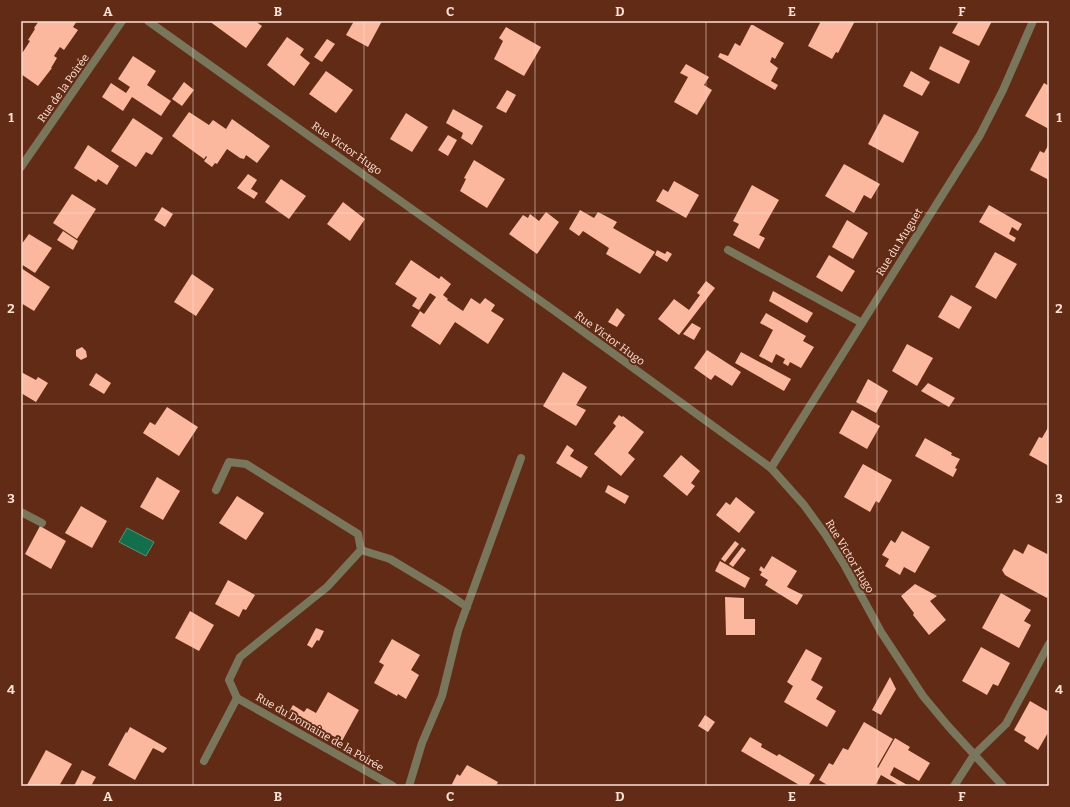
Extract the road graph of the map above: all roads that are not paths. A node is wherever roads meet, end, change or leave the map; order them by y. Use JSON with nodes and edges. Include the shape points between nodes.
{"nodes":[{"id":1,"x":122,"y":21,"type":"edge"},
{"id":2,"x":148,"y":21,"type":"edge"},
{"id":3,"x":1033,"y":21,"type":"edge"},
{"id":4,"x":21,"y":167,"type":"edge"},
{"id":5,"x":728,"y":250,"type":"dead end"},
{"id":6,"x":862,"y":323,"type":"junction"},
{"id":7,"x":521,"y":458,"type":"dead end"},
{"id":8,"x":771,"y":468,"type":"junction"},
{"id":9,"x":216,"y":490,"type":"dead end"},
{"id":10,"x":21,"y":512,"type":"edge"},
{"id":11,"x":42,"y":523,"type":"dead end"},
{"id":12,"x":361,"y":550,"type":"junction"},
{"id":13,"x":467,"y":607,"type":"junction"},
{"id":14,"x":1049,"y":644,"type":"edge"},
{"id":15,"x":237,"y":698,"type":"junction"},
{"id":16,"x":974,"y":755,"type":"junction"},
{"id":17,"x":204,"y":762,"type":"dead end"},
{"id":18,"x":393,"y":786,"type":"edge"},
{"id":19,"x":409,"y":786,"type":"edge"},
{"id":20,"x":954,"y":786,"type":"edge"},
{"id":21,"x":1003,"y":786,"type":"edge"}],
"edges":[{"from":1,"to":4,"type":"street","name":"Rue de la Poirée"},
{"from":2,"to":8,"type":"street","name":"Rue Victor Hugo"},
{"from":3,"to":6,"type":"street","name":"Rue du Muguet","via":[[1004,90],[980,135]]},
{"from":5,"to":6,"type":"street"},
{"from":6,"to":8,"type":"street","name":"Rue du Muguet"},
{"from":7,"to":13,"type":"street"},
{"from":8,"to":16,"type":"street","name":"Rue Victor Hugo","via":[[804,505],[825,534],[881,632],[923,696]]},
{"from":9,"to":12,"type":"street","via":[[229,462],[246,464],[358,534]]},
{"from":10,"to":11,"type":"street"},
{"from":12,"to":13,"type":"street","via":[[390,559]]},
{"from":12,"to":15,"type":"street","via":[[327,587],[240,657],[229,680]]},
{"from":13,"to":19,"type":"street","via":[[458,630],[442,696],[422,743]]},
{"from":14,"to":16,"type":"street","via":[[1006,724]]},
{"from":15,"to":17,"type":"street"},
{"from":15,"to":18,"type":"street","name":"Rue du Domaine de la Poirée"},
{"from":16,"to":20,"type":"street"},
{"from":16,"to":21,"type":"street","name":"Rue Victor Hugo"}]}
